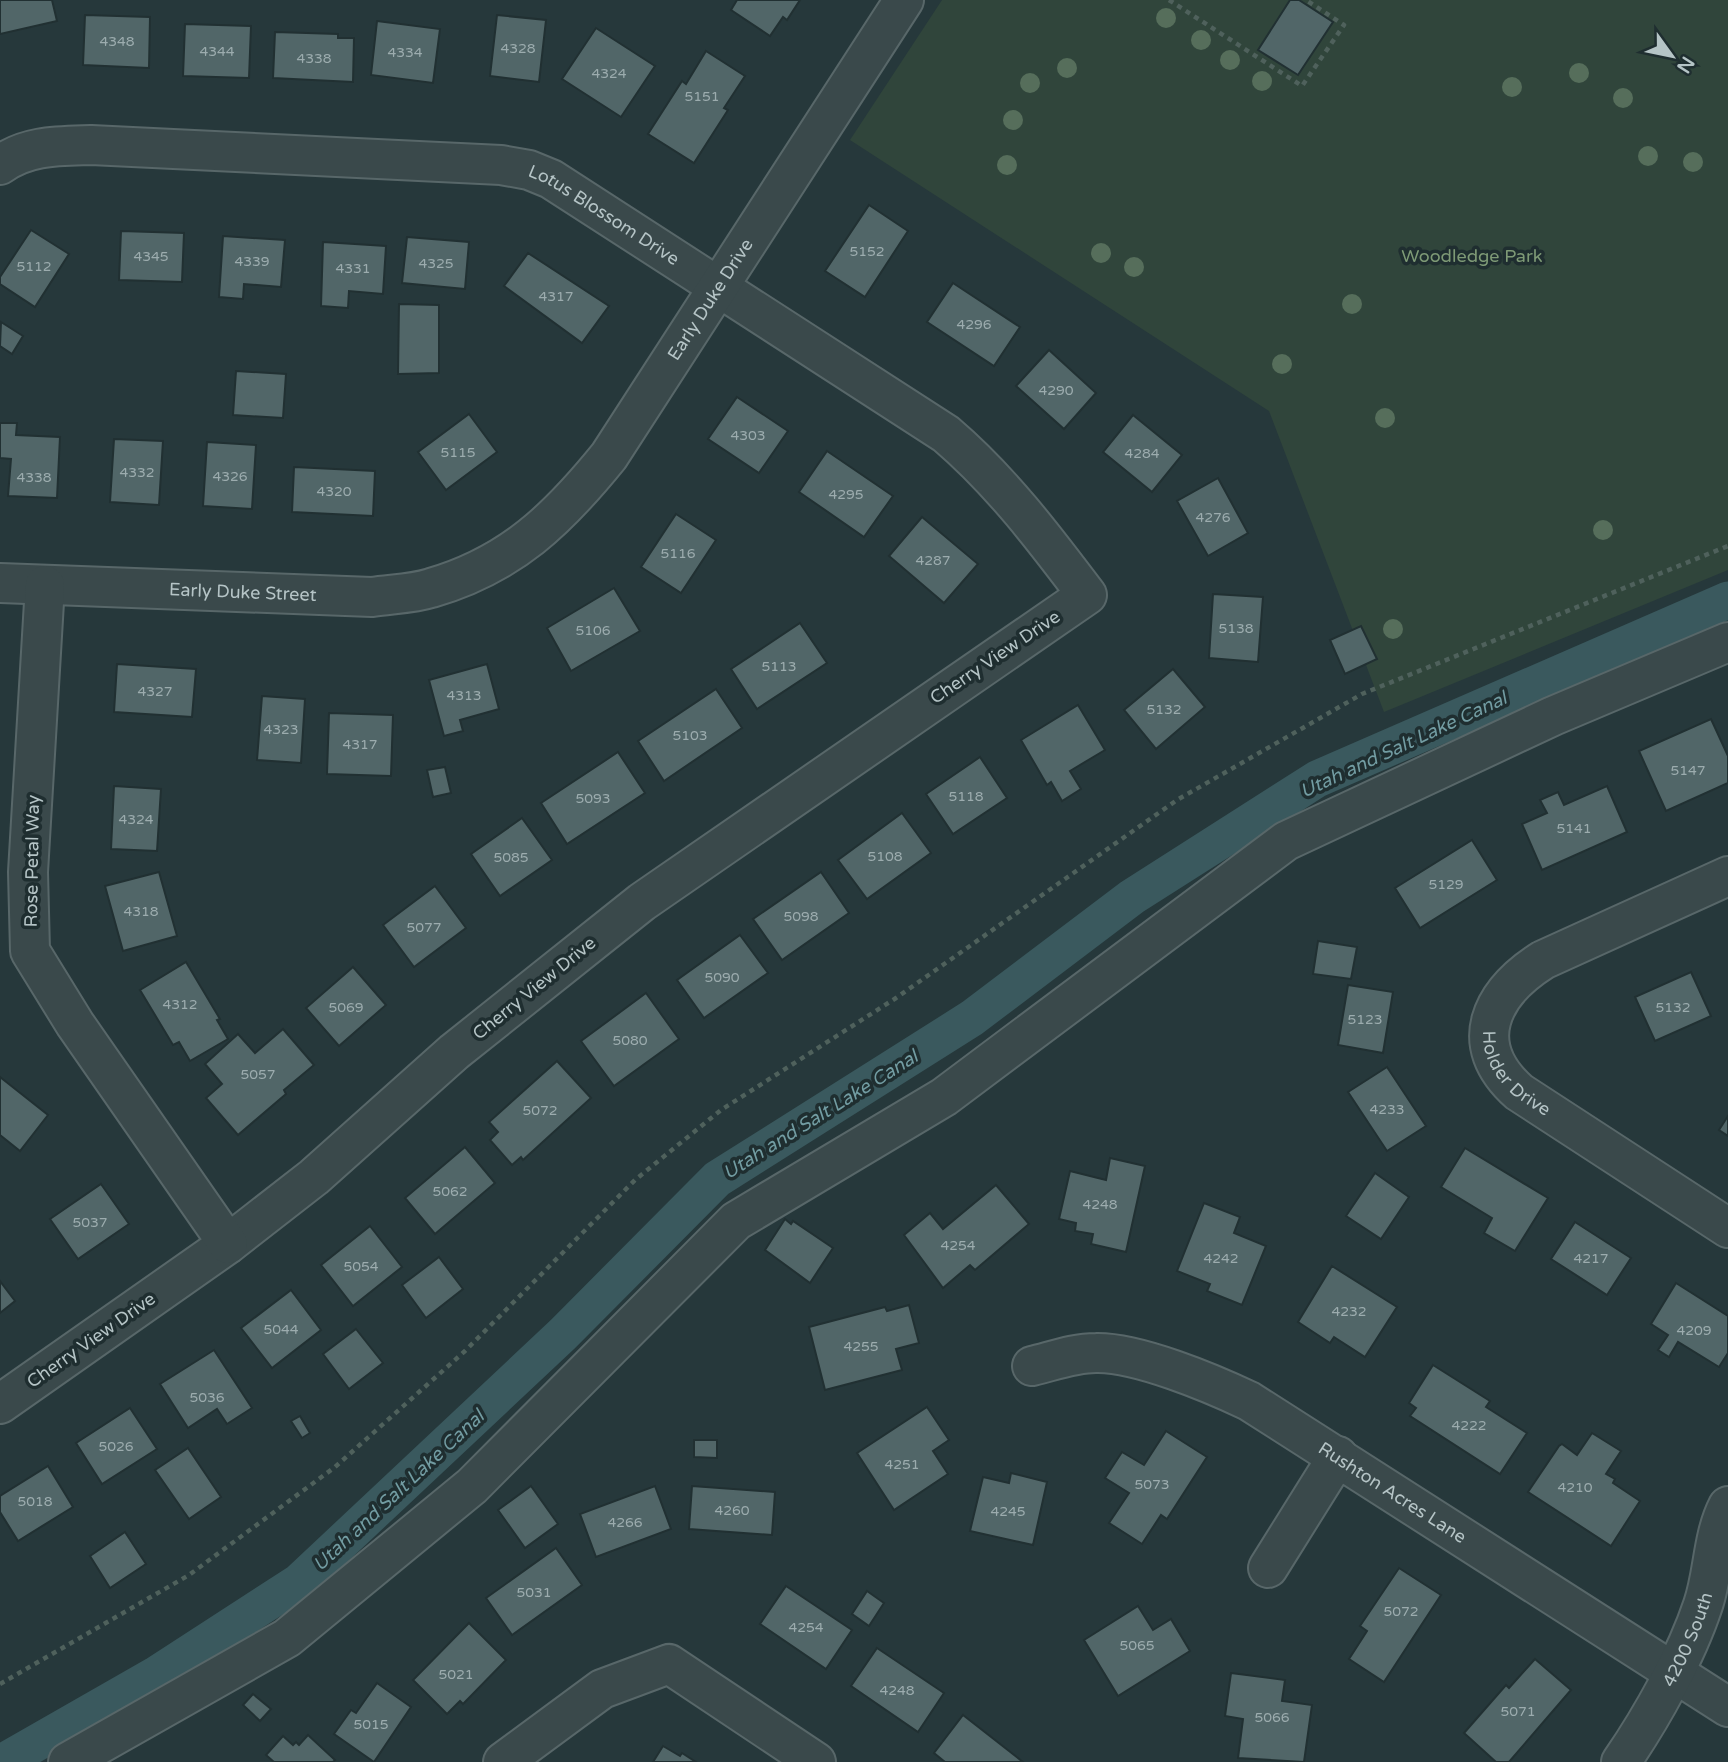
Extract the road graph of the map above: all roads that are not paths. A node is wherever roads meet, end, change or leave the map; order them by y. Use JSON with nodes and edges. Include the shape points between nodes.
{"nodes":[{"id":1,"x":904,"y":0,"type":"edge"},
{"id":2,"x":0,"y":165,"type":"edge"},
{"id":3,"x":719,"y":286,"type":"junction"},
{"id":4,"x":482,"y":569,"type":"joint"},
{"id":5,"x":0,"y":583,"type":"edge"},
{"id":6,"x":46,"y":585,"type":"junction"},
{"id":7,"x":1087,"y":595,"type":"joint"},
{"id":8,"x":1728,"y":642,"type":"edge"},
{"id":9,"x":1728,"y":876,"type":"edge"},
{"id":10,"x":1728,"y":1228,"type":"edge"},
{"id":11,"x":228,"y":1244,"type":"junction"},
{"id":12,"x":1032,"y":1366,"type":"dead end"},
{"id":13,"x":0,"y":1404,"type":"edge"},
{"id":14,"x":1338,"y":1456,"type":"junction"},
{"id":15,"x":1728,"y":1506,"type":"edge"},
{"id":16,"x":1268,"y":1569,"type":"dead end"},
{"id":17,"x":1672,"y":1672,"type":"junction"},
{"id":18,"x":1728,"y":1707,"type":"edge"},
{"id":19,"x":68,"y":1762,"type":"edge"},
{"id":20,"x":503,"y":1762,"type":"edge"},
{"id":21,"x":817,"y":1762,"type":"edge"},
{"id":22,"x":1621,"y":1762,"type":"edge"}],
"edges":[{"from":1,"to":3,"type":"street","name":"Early Duke Drive"},
{"from":2,"to":3,"type":"street","name":"Lotus Blossom Drive","via":[[14,155],[49,146],[91,145],[529,170],[575,193]]},
{"from":3,"to":4,"type":"street","name":"Early Duke Drive","via":[[609,456],[571,503],[532,540]]},
{"from":3,"to":7,"type":"street","name":"Lotus Blossom Drive","via":[[946,434],[981,464]]},
{"from":4,"to":6,"type":"street","name":"Early Duke Street","via":[[429,589],[372,597]]},
{"from":5,"to":6,"type":"street","name":"Early Duke Street"},
{"from":6,"to":11,"type":"street","name":"Rose Petal Way","via":[[29,872],[30,951],[75,1024]]},
{"from":7,"to":11,"type":"street","name":"Cherry View Drive","via":[[642,902],[454,1052],[314,1177]]},
{"from":8,"to":19,"type":"street","via":[[1553,716],[1286,841],[944,1097],[736,1221],[472,1486],[287,1638]]},
{"from":9,"to":10,"type":"street","name":"Holder Drive","via":[[1527,971],[1507,989],[1494,1010],[1488,1040],[1497,1069],[1519,1092]]},
{"from":11,"to":13,"type":"street","name":"Cherry View Drive"},
{"from":12,"to":14,"type":"street","name":"Rushton Acres Lane","via":[[1097,1352],[1129,1357],[1249,1401]]},
{"from":14,"to":16,"type":"street"},
{"from":14,"to":17,"type":"street","name":"Rushton Acres Lane"},
{"from":15,"to":17,"type":"street","name":"4200 South","via":[[1704,1602]]},
{"from":17,"to":18,"type":"street","name":"Rushton Acres Lane"},
{"from":17,"to":22,"type":"street","name":"4200 South"},
{"from":20,"to":21,"type":"street","via":[[602,1689],[669,1664]]}]}
